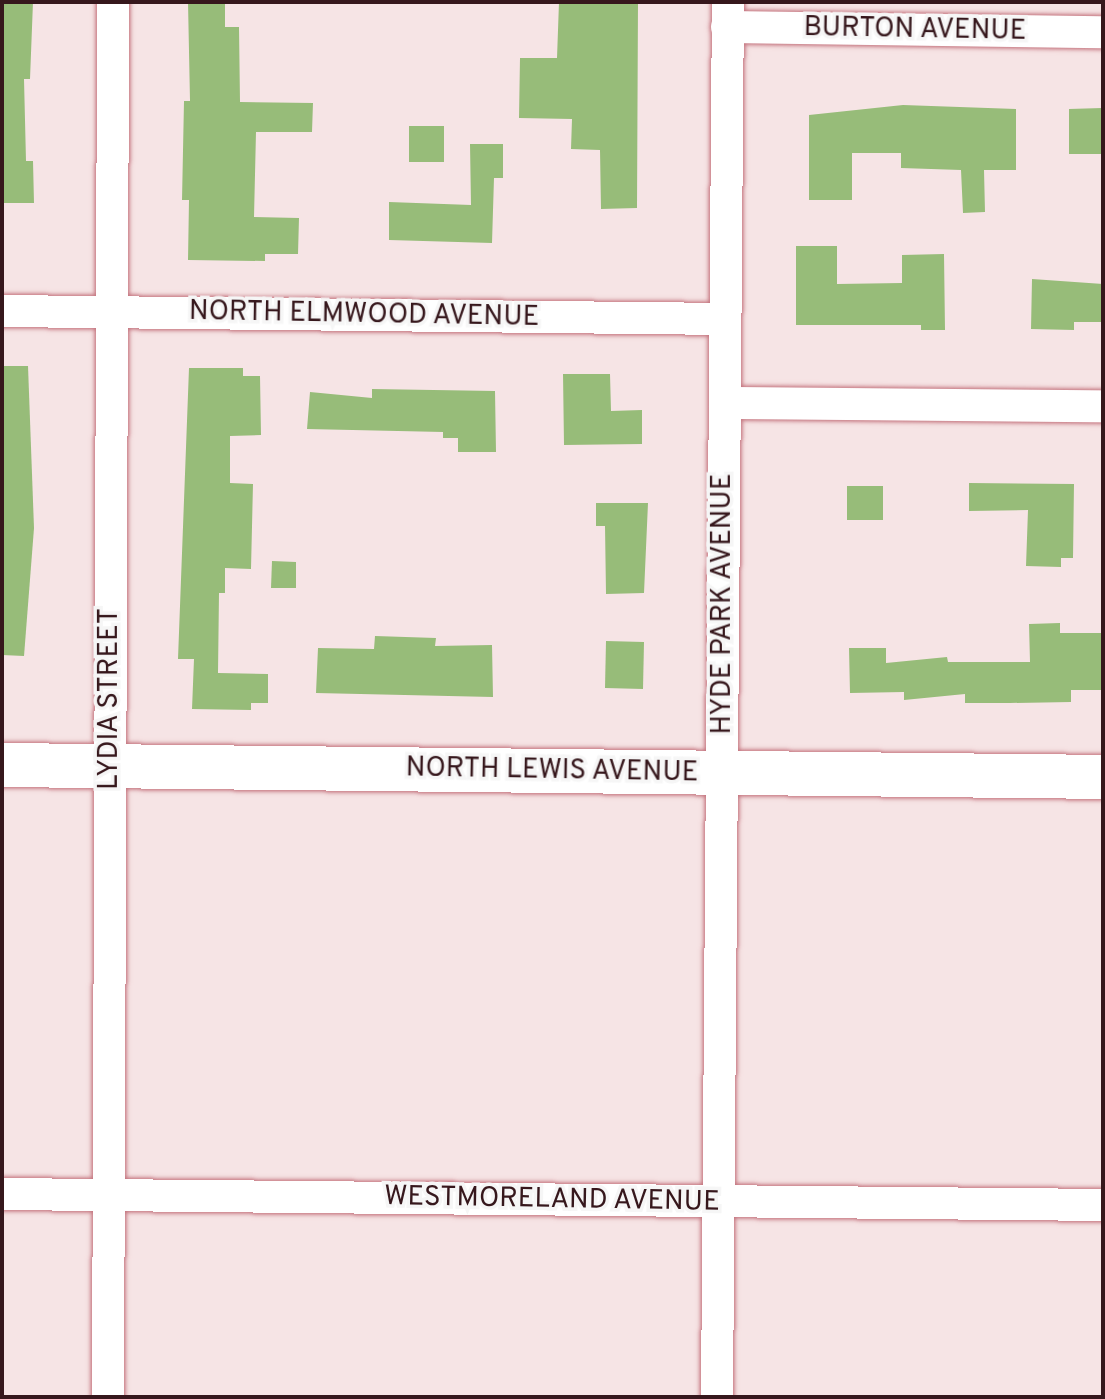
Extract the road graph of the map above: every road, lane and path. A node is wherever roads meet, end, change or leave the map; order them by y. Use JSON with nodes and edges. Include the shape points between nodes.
{"nodes":[{"id":1,"x":113,"y":2,"type":"edge"},
{"id":2,"x":728,"y":15,"type":"edge"},
{"id":3,"x":1103,"y":32,"type":"edge"},
{"id":4,"x":2,"y":311,"type":"edge"},
{"id":5,"x":112,"y":313,"type":"junction"},
{"id":6,"x":725,"y":319,"type":"junction"},
{"id":7,"x":725,"y":403,"type":"junction"},
{"id":8,"x":1103,"y":406,"type":"edge"},
{"id":9,"x":2,"y":765,"type":"edge"},
{"id":10,"x":110,"y":766,"type":"junction"},
{"id":11,"x":722,"y":773,"type":"junction"},
{"id":12,"x":1103,"y":777,"type":"edge"},
{"id":13,"x":2,"y":1194,"type":"edge"},
{"id":14,"x":108,"y":1196,"type":"junction"},
{"id":15,"x":719,"y":1201,"type":"junction"},
{"id":16,"x":1103,"y":1205,"type":"edge"},
{"id":17,"x":108,"y":1397,"type":"edge"},
{"id":18,"x":717,"y":1397,"type":"edge"}],
"edges":[{"from":1,"to":5,"type":"street","name":"LYDIA STREET"},
{"from":2,"to":3,"type":"street","name":"BURTON AVENUE"},
{"from":2,"to":6,"type":"street","name":"HYDE PARK AVENUE"},
{"from":4,"to":5,"type":"street","name":"NORTH ELMWOOD AVENUE"},
{"from":5,"to":6,"type":"street","name":"NORTH ELMWOOD AVENUE"},
{"from":5,"to":10,"type":"street","name":"LYDIA STREET"},
{"from":6,"to":7,"type":"street","name":"HYDE PARK AVENUE"},
{"from":7,"to":8,"type":"street"},
{"from":7,"to":11,"type":"street","name":"HYDE PARK AVENUE"},
{"from":9,"to":10,"type":"main road","name":"NORTH LEWIS AVENUE"},
{"from":10,"to":11,"type":"main road","name":"NORTH LEWIS AVENUE"},
{"from":10,"to":14,"type":"street","name":"LYDIA STREET"},
{"from":11,"to":12,"type":"main road","name":"NORTH LEWIS AVENUE"},
{"from":11,"to":15,"type":"street","name":"HYDE PARK AVENUE"},
{"from":13,"to":14,"type":"street","name":"WESTMORELAND AVENUE"},
{"from":14,"to":15,"type":"street","name":"WESTMORELAND AVENUE"},
{"from":14,"to":17,"type":"street","name":"LYDIA STREET"},
{"from":15,"to":16,"type":"street","name":"WESTMORELAND AVENUE"},
{"from":15,"to":18,"type":"street","name":"HYDE PARK AVENUE"}]}
